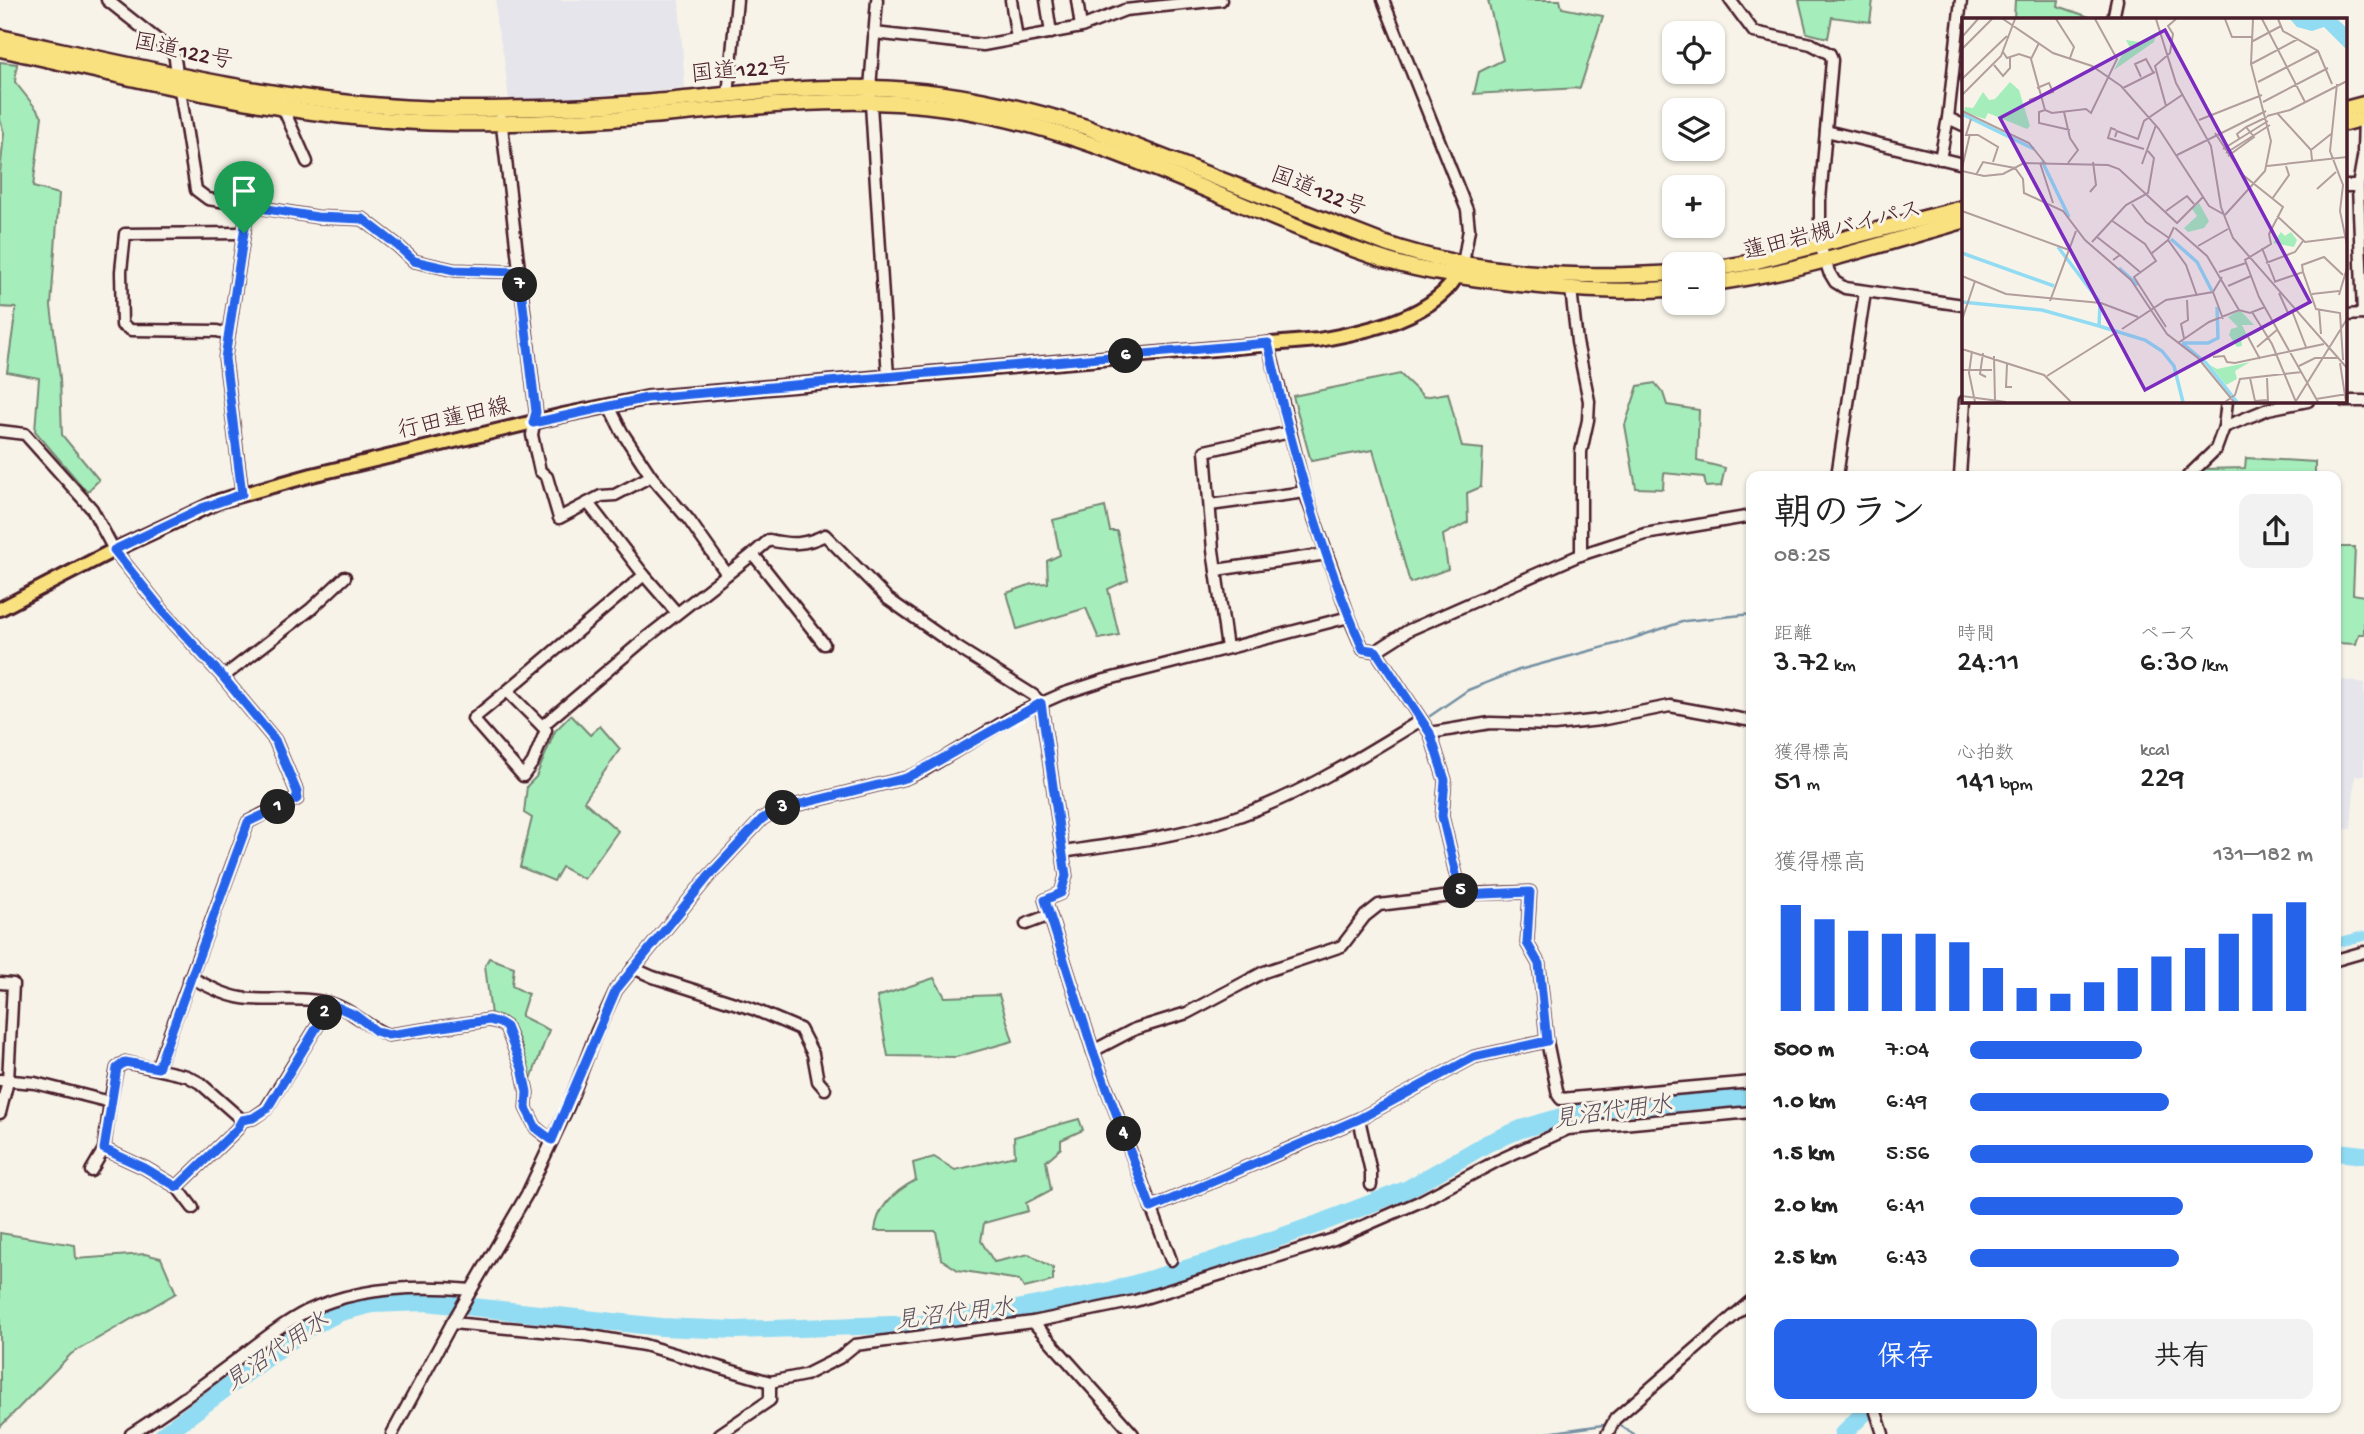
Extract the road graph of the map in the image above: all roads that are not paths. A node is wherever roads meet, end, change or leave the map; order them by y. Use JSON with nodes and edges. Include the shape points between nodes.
{"nodes":[{"id":1,"x":107,"y":0,"type":"edge"},
{"id":2,"x":737,"y":0,"type":"edge"},
{"id":3,"x":877,"y":0,"type":"edge"},
{"id":4,"x":1011,"y":0,"type":"edge"},
{"id":5,"x":1046,"y":0,"type":"edge"},
{"id":6,"x":1077,"y":0,"type":"edge"},
{"id":7,"x":1221,"y":0,"type":"edge"},
{"id":8,"x":1383,"y":0,"type":"edge"},
{"id":9,"x":1730,"y":0,"type":"edge"},
{"id":10,"x":1961,"y":0,"type":"edge"},
{"id":11,"x":2117,"y":0,"type":"edge"},
{"id":12,"x":2113,"y":18,"type":"edge"},
{"id":13,"x":1081,"y":27,"type":"junction"},
{"id":14,"x":874,"y":33,"type":"junction"},
{"id":15,"x":1051,"y":33,"type":"junction"},
{"id":16,"x":0,"y":37,"type":"edge"},
{"id":17,"x":1017,"y":39,"type":"junction"},
{"id":18,"x":0,"y":49,"type":"edge"},
{"id":19,"x":179,"y":82,"type":"junction"},
{"id":20,"x":870,"y":94,"type":"junction"},
{"id":21,"x":728,"y":96,"type":"junction"},
{"id":22,"x":2364,"y":104,"type":"edge"},
{"id":23,"x":284,"y":108,"type":"junction"},
{"id":24,"x":2346,"y":109,"type":"edge"},
{"id":25,"x":501,"y":116,"type":"junction"},
{"id":26,"x":2364,"y":117,"type":"edge"},
{"id":27,"x":1948,"y":118,"type":"junction"},
{"id":28,"x":2346,"y":123,"type":"edge"},
{"id":29,"x":1962,"y":125,"type":"edge"},
{"id":30,"x":1826,"y":131,"type":"junction"},
{"id":31,"x":2364,"y":152,"type":"edge"},
{"id":32,"x":1940,"y":159,"type":"junction"},
{"id":33,"x":307,"y":162,"type":"dead end"},
{"id":34,"x":1962,"y":164,"type":"edge"},
{"id":35,"x":2346,"y":186,"type":"edge"},
{"id":36,"x":2358,"y":186,"type":"junction"},
{"id":37,"x":248,"y":206,"type":"junction"},
{"id":38,"x":1962,"y":208,"type":"edge"},
{"id":39,"x":1962,"y":222,"type":"edge"},
{"id":40,"x":244,"y":233,"type":"junction"},
{"id":41,"x":1820,"y":244,"type":"junction"},
{"id":42,"x":1825,"y":260,"type":"junction"},
{"id":43,"x":1725,"y":267,"type":"edge"},
{"id":44,"x":1460,"y":270,"type":"junction"},
{"id":45,"x":519,"y":272,"type":"junction"},
{"id":46,"x":1662,"y":274,"type":"edge"},
{"id":47,"x":1725,"y":281,"type":"edge"},
{"id":48,"x":1571,"y":289,"type":"junction"},
{"id":49,"x":1662,"y":289,"type":"edge"},
{"id":50,"x":1865,"y":292,"type":"junction"},
{"id":51,"x":1962,"y":305,"type":"edge"},
{"id":52,"x":2364,"y":314,"type":"edge"},
{"id":53,"x":2346,"y":316,"type":"edge"},
{"id":54,"x":228,"y":334,"type":"junction"},
{"id":55,"x":1268,"y":343,"type":"junction"},
{"id":56,"x":888,"y":377,"type":"junction"},
{"id":57,"x":2346,"y":401,"type":"edge"},
{"id":58,"x":2364,"y":401,"type":"edge"},
{"id":59,"x":1965,"y":402,"type":"edge"},
{"id":60,"x":2227,"y":402,"type":"edge"},
{"id":61,"x":2299,"y":402,"type":"edge"},
{"id":62,"x":609,"y":406,"type":"junction"},
{"id":63,"x":533,"y":423,"type":"junction"},
{"id":64,"x":2224,"y":427,"type":"junction"},
{"id":65,"x":0,"y":431,"type":"edge"},
{"id":66,"x":1290,"y":432,"type":"junction"},
{"id":67,"x":1838,"y":471,"type":"edge"},
{"id":68,"x":1960,"y":471,"type":"edge"},
{"id":69,"x":2194,"y":471,"type":"edge"},
{"id":70,"x":651,"y":476,"type":"junction"},
{"id":71,"x":1305,"y":492,"type":"junction"},
{"id":72,"x":242,"y":494,"type":"junction"},
{"id":73,"x":588,"y":503,"type":"junction"},
{"id":74,"x":1210,"y":505,"type":"junction"},
{"id":75,"x":1746,"y":517,"type":"edge"},
{"id":76,"x":114,"y":550,"type":"junction"},
{"id":77,"x":753,"y":554,"type":"junction"},
{"id":78,"x":1327,"y":554,"type":"junction"},
{"id":79,"x":1581,"y":555,"type":"junction"},
{"id":80,"x":1216,"y":570,"type":"junction"},
{"id":81,"x":727,"y":574,"type":"junction"},
{"id":82,"x":645,"y":575,"type":"junction"},
{"id":83,"x":345,"y":577,"type":"dead end"},
{"id":84,"x":0,"y":609,"type":"edge"},
{"id":85,"x":677,"y":613,"type":"junction"},
{"id":86,"x":1349,"y":617,"type":"junction"},
{"id":87,"x":824,"y":643,"type":"dead end"},
{"id":88,"x":1227,"y":648,"type":"junction"},
{"id":89,"x":1376,"y":651,"type":"junction"},
{"id":90,"x":223,"y":677,"type":"junction"},
{"id":91,"x":508,"y":691,"type":"junction"},
{"id":92,"x":1041,"y":703,"type":"junction"},
{"id":93,"x":1420,"y":720,"type":"junction"},
{"id":94,"x":1746,"y":720,"type":"edge"},
{"id":95,"x":542,"y":726,"type":"junction"},
{"id":96,"x":1430,"y":733,"type":"junction"},
{"id":97,"x":1062,"y":852,"type":"junction"},
{"id":98,"x":1461,"y":895,"type":"junction"},
{"id":99,"x":1050,"y":915,"type":"junction"},
{"id":100,"x":1026,"y":924,"type":"dead end"},
{"id":101,"x":2364,"y":952,"type":"edge"},
{"id":102,"x":2341,"y":959,"type":"edge"},
{"id":103,"x":633,"y":968,"type":"junction"},
{"id":104,"x":190,"y":978,"type":"junction"},
{"id":105,"x":0,"y":983,"type":"edge"},
{"id":106,"x":331,"y":1004,"type":"junction"},
{"id":107,"x":5,"y":1030,"type":"edge"},
{"id":108,"x":1547,"y":1041,"type":"junction"},
{"id":109,"x":1093,"y":1051,"type":"junction"},
{"id":110,"x":158,"y":1068,"type":"junction"},
{"id":111,"x":4,"y":1080,"type":"edge"},
{"id":112,"x":1746,"y":1083,"type":"edge"},
{"id":113,"x":825,"y":1089,"type":"dead end"},
{"id":114,"x":110,"y":1102,"type":"junction"},
{"id":115,"x":1746,"y":1113,"type":"edge"},
{"id":116,"x":0,"y":1114,"type":"edge"},
{"id":117,"x":1359,"y":1119,"type":"junction"},
{"id":118,"x":242,"y":1120,"type":"junction"},
{"id":119,"x":552,"y":1140,"type":"junction"},
{"id":120,"x":104,"y":1149,"type":"junction"},
{"id":121,"x":91,"y":1171,"type":"dead end"},
{"id":122,"x":1371,"y":1185,"type":"dead end"},
{"id":123,"x":177,"y":1187,"type":"junction"},
{"id":124,"x":193,"y":1208,"type":"dead end"},
{"id":125,"x":1151,"y":1208,"type":"junction"},
{"id":126,"x":1171,"y":1260,"type":"dead end"},
{"id":127,"x":470,"y":1292,"type":"junction"},
{"id":128,"x":1746,"y":1305,"type":"edge"},
{"id":129,"x":454,"y":1321,"type":"junction"},
{"id":130,"x":1033,"y":1322,"type":"junction"},
{"id":131,"x":770,"y":1382,"type":"junction"},
{"id":132,"x":1876,"y":1413,"type":"edge"},
{"id":133,"x":131,"y":1434,"type":"edge"},
{"id":134,"x":392,"y":1434,"type":"edge"},
{"id":135,"x":720,"y":1434,"type":"edge"},
{"id":136,"x":1133,"y":1434,"type":"edge"},
{"id":137,"x":1607,"y":1434,"type":"edge"},
{"id":138,"x":1883,"y":1434,"type":"edge"}],
"edges":[{"from":1,"to":19,"type":"street","via":[[174,53]]},
{"from":2,"to":21,"type":"street"},
{"from":3,"to":14,"type":"street"},
{"from":4,"to":17,"type":"street"},
{"from":5,"to":15,"type":"street"},
{"from":6,"to":13,"type":"street"},
{"from":7,"to":13,"type":"street","via":[[1125,10]]},
{"from":8,"to":44,"type":"street","via":[[1467,210],[1469,229]]},
{"from":9,"to":30,"type":"street","via":[[1754,32],[1811,44],[1830,54]]},
{"from":10,"to":27,"type":"street"},
{"from":11,"to":12,"type":"street"},
{"from":13,"to":15,"type":"street"},
{"from":14,"to":17,"type":"street","via":[[984,45]]},
{"from":14,"to":20,"type":"street"},
{"from":15,"to":17,"type":"street"},
{"from":16,"to":19,"type":"highway","name":"国道122号"},
{"from":18,"to":19,"type":"highway","name":"国道122号"},
{"from":19,"to":23,"type":"highway","name":"国道122号"},
{"from":19,"to":25,"type":"highway","name":"国道122号"},
{"from":19,"to":37,"type":"street","via":[[196,190],[208,199]]},
{"from":20,"to":21,"type":"highway","name":"国道122号","via":[[796,89]]},
{"from":20,"to":25,"type":"highway","name":"国道122号","via":[[636,117]]},
{"from":20,"to":44,"type":"highway","name":"国道122号","via":[[979,100],[1050,116]]},
{"from":20,"to":56,"type":"street"},
{"from":21,"to":25,"type":"highway","name":"国道122号"},
{"from":22,"to":24,"type":"highway"},
{"from":23,"to":25,"type":"highway","name":"国道122号","via":[[394,120]]},
{"from":23,"to":33,"type":"street"},
{"from":25,"to":45,"type":"street"},
{"from":26,"to":28,"type":"highway"},
{"from":26,"to":31,"type":"street"},
{"from":27,"to":29,"type":"street"},
{"from":27,"to":32,"type":"street"},
{"from":30,"to":32,"type":"street"},
{"from":30,"to":41,"type":"street"},
{"from":31,"to":36,"type":"street"},
{"from":32,"to":34,"type":"street"},
{"from":35,"to":36,"type":"street"},
{"from":36,"to":52,"type":"street"},
{"from":37,"to":40,"type":"street"},
{"from":37,"to":45,"type":"street","via":[[363,219],[414,261],[454,270]]},
{"from":38,"to":41,"type":"highway","name":"蓮田岩槻バイパス"},
{"from":39,"to":42,"type":"highway","name":"蓮田岩槻バイパス"},
{"from":40,"to":54,"type":"street"},
{"from":40,"to":54,"type":"street","via":[[125,234],[122,325],[131,330]]},
{"from":41,"to":42,"type":"street"},
{"from":41,"to":43,"type":"highway","name":"蓮田岩槻バイパス"},
{"from":42,"to":47,"type":"highway","name":"蓮田岩槻バイパス"},
{"from":42,"to":50,"type":"street","via":[[1835,282]]},
{"from":44,"to":46,"type":"highway","via":[[1571,276]]},
{"from":44,"to":48,"type":"highway"},
{"from":44,"to":55,"type":"main road","name":"行田蓮田線","via":[[1435,301],[1416,312],[1347,335]]},
{"from":45,"to":63,"type":"street","via":[[536,412]]},
{"from":48,"to":49,"type":"highway"},
{"from":48,"to":79,"type":"street","via":[[1589,401],[1581,452]]},
{"from":50,"to":51,"type":"street"},
{"from":50,"to":67,"type":"street"},
{"from":52,"to":53,"type":"street"},
{"from":54,"to":72,"type":"street","via":[[225,358]]},
{"from":55,"to":56,"type":"main road","name":"行田蓮田線"},
{"from":55,"to":66,"type":"street"},
{"from":56,"to":62,"type":"main road","name":"行田蓮田線","via":[[647,398]]},
{"from":57,"to":58,"type":"street"},
{"from":59,"to":68,"type":"street"},
{"from":60,"to":64,"type":"street"},
{"from":61,"to":64,"type":"street"},
{"from":62,"to":63,"type":"main road","name":"行田蓮田線"},
{"from":62,"to":70,"type":"street"},
{"from":63,"to":72,"type":"main road","name":"行田蓮田線"},
{"from":63,"to":73,"type":"street","via":[[540,471],[547,477],[559,518]]},
{"from":64,"to":69,"type":"street","via":[[2213,454]]},
{"from":65,"to":76,"type":"street","via":[[26,434],[92,509]]},
{"from":66,"to":71,"type":"street"},
{"from":66,"to":74,"type":"street","via":[[1205,451]]},
{"from":70,"to":73,"type":"street"},
{"from":70,"to":81,"type":"street"},
{"from":71,"to":74,"type":"street"},
{"from":71,"to":78,"type":"street"},
{"from":72,"to":76,"type":"main road","name":"行田蓮田線"},
{"from":73,"to":82,"type":"street"},
{"from":74,"to":80,"type":"street"},
{"from":75,"to":79,"type":"street","via":[[1645,534]]},
{"from":76,"to":84,"type":"main road","name":"行田蓮田線"},
{"from":76,"to":90,"type":"street"},
{"from":77,"to":81,"type":"street"},
{"from":77,"to":87,"type":"street"},
{"from":77,"to":92,"type":"street","via":[[769,540],[798,545],[825,535],[888,599]]},
{"from":78,"to":80,"type":"street"},
{"from":78,"to":86,"type":"street"},
{"from":79,"to":89,"type":"street","via":[[1409,630]]},
{"from":80,"to":88,"type":"street"},
{"from":81,"to":85,"type":"street"},
{"from":82,"to":85,"type":"street"},
{"from":82,"to":91,"type":"street"},
{"from":83,"to":90,"type":"street"},
{"from":85,"to":95,"type":"street"},
{"from":86,"to":88,"type":"street"},
{"from":86,"to":89,"type":"street","via":[[1363,649]]},
{"from":88,"to":92,"type":"street","via":[[1105,680]]},
{"from":89,"to":93,"type":"street"},
{"from":90,"to":104,"type":"street","via":[[275,740],[297,799],[248,822]]},
{"from":91,"to":95,"type":"street"},
{"from":91,"to":95,"type":"street","via":[[472,719],[523,776],[547,730]]},
{"from":92,"to":97,"type":"street"},
{"from":92,"to":103,"type":"street","via":[[906,778],[776,810],[762,819]]},
{"from":93,"to":96,"type":"street"},
{"from":93,"to":97,"type":"street","via":[[1313,782],[1230,820],[1148,840]]},
{"from":94,"to":96,"type":"street","via":[[1670,705],[1600,720],[1554,725],[1490,723]]},
{"from":96,"to":98,"type":"street","via":[[1445,780],[1442,816]]},
{"from":97,"to":99,"type":"street","via":[[1066,876],[1061,893],[1045,900]]},
{"from":98,"to":108,"type":"street","via":[[1530,892],[1527,943],[1539,964]]},
{"from":98,"to":109,"type":"street","via":[[1379,905],[1364,916],[1342,946],[1264,972],[1187,1013],[1135,1030]]},
{"from":99,"to":100,"type":"street"},
{"from":99,"to":109,"type":"street"},
{"from":101,"to":102,"type":"street"},
{"from":103,"to":113,"type":"street","via":[[800,1029]]},
{"from":103,"to":119,"type":"street","via":[[616,990]]},
{"from":104,"to":106,"type":"street","via":[[227,995]]},
{"from":104,"to":110,"type":"street"},
{"from":105,"to":107,"type":"street","via":[[13,984]]},
{"from":106,"to":118,"type":"street","via":[[267,1109]]},
{"from":106,"to":119,"type":"street","via":[[388,1035],[489,1020],[500,1023],[506,1027],[522,1068],[532,1122]]},
{"from":107,"to":111,"type":"street"},
{"from":108,"to":112,"type":"street","via":[[1562,1099]]},
{"from":108,"to":117,"type":"street","via":[[1474,1057]]},
{"from":109,"to":125,"type":"street"},
{"from":110,"to":114,"type":"street","via":[[125,1062],[117,1068]]},
{"from":110,"to":118,"type":"street","via":[[200,1083]]},
{"from":111,"to":114,"type":"street"},
{"from":111,"to":116,"type":"street"},
{"from":114,"to":120,"type":"street"},
{"from":115,"to":130,"type":"street","via":[[1568,1129],[1334,1238],[1135,1301]]},
{"from":117,"to":122,"type":"street"},
{"from":117,"to":125,"type":"street"},
{"from":118,"to":123,"type":"street"},
{"from":119,"to":127,"type":"street","via":[[527,1194]]},
{"from":120,"to":121,"type":"street"},
{"from":120,"to":123,"type":"street"},
{"from":123,"to":124,"type":"street"},
{"from":125,"to":126,"type":"street"},
{"from":127,"to":129,"type":"street"},
{"from":127,"to":133,"type":"street","via":[[406,1287],[310,1310],[275,1329]]},
{"from":128,"to":137,"type":"street","via":[[1615,1419]]},
{"from":129,"to":131,"type":"street","via":[[643,1345]]},
{"from":129,"to":134,"type":"street"},
{"from":130,"to":131,"type":"street","via":[[855,1345],[805,1375]]},
{"from":130,"to":136,"type":"street"},
{"from":131,"to":135,"type":"street","via":[[770,1400]]},
{"from":132,"to":138,"type":"street"}]}
